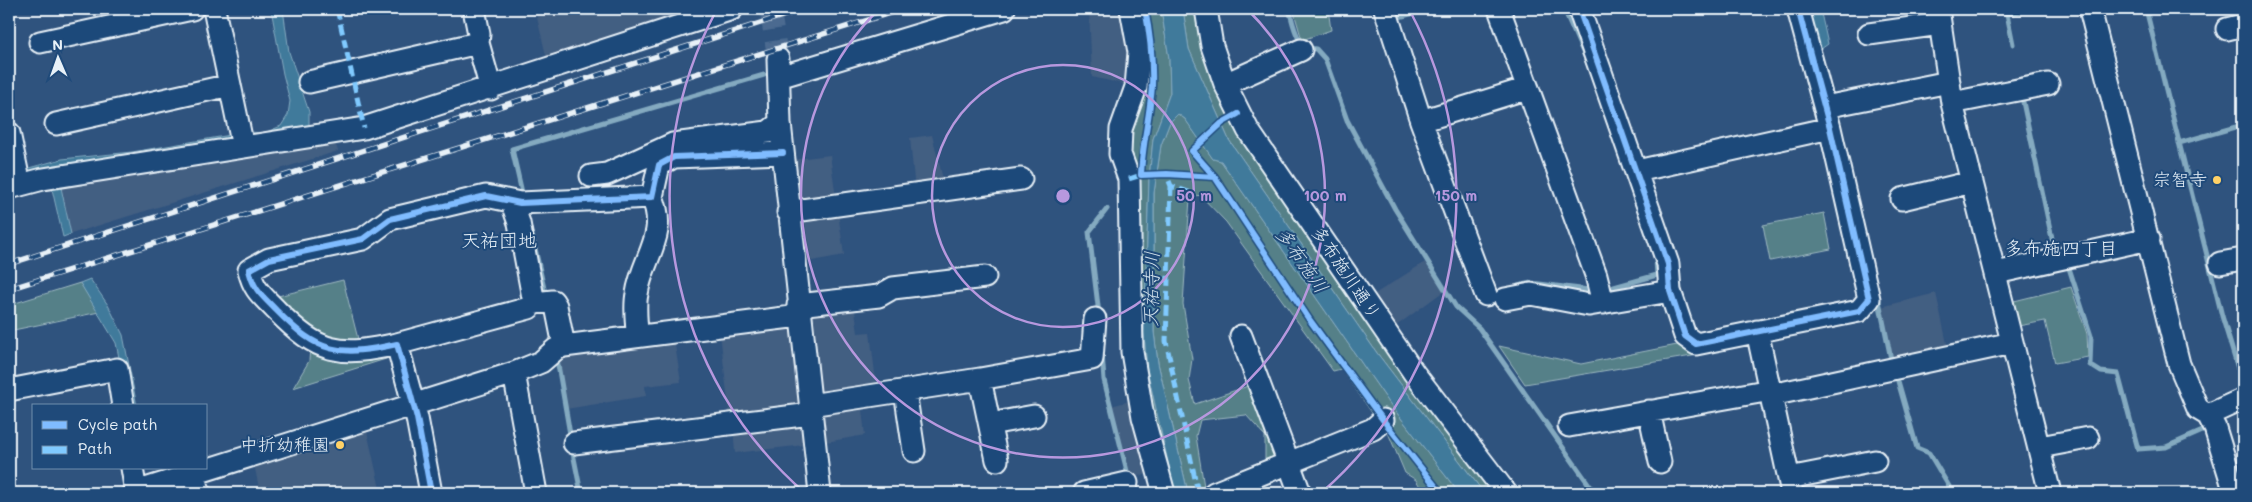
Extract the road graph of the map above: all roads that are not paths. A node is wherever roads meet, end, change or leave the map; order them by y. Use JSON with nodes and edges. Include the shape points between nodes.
{"nodes":[{"id":1,"x":192,"y":9,"type":"edge"},
{"id":2,"x":214,"y":9,"type":"edge"},
{"id":3,"x":474,"y":9,"type":"edge"},
{"id":4,"x":732,"y":9,"type":"edge"},
{"id":5,"x":1004,"y":9,"type":"edge"},
{"id":6,"x":1131,"y":9,"type":"edge"},
{"id":7,"x":1206,"y":9,"type":"edge"},
{"id":8,"x":1385,"y":9,"type":"edge"},
{"id":9,"x":1499,"y":9,"type":"edge"},
{"id":10,"x":1579,"y":9,"type":"edge"},
{"id":11,"x":1798,"y":9,"type":"edge"},
{"id":12,"x":2090,"y":9,"type":"edge"},
{"id":13,"x":1939,"y":16,"type":"edge"},
{"id":14,"x":1869,"y":34,"type":"dead end"},
{"id":15,"x":40,"y":42,"type":"dead end"},
{"id":16,"x":478,"y":43,"type":"junction"},
{"id":17,"x":1301,"y":50,"type":"dead end"},
{"id":18,"x":309,"y":82,"type":"dead end"},
{"id":19,"x":1225,"y":84,"type":"junction"},
{"id":20,"x":2048,"y":84,"type":"dead end"},
{"id":21,"x":230,"y":85,"type":"junction"},
{"id":22,"x":1528,"y":88,"type":"junction"},
{"id":23,"x":491,"y":89,"type":"junction"},
{"id":24,"x":1950,"y":92,"type":"junction"},
{"id":25,"x":1832,"y":106,"type":"junction"},
{"id":26,"x":1421,"y":121,"type":"junction"},
{"id":27,"x":56,"y":124,"type":"dead end"},
{"id":28,"x":780,"y":124,"type":"junction"},
{"id":29,"x":1830,"y":128,"type":"junction"},
{"id":30,"x":9,"y":133,"type":"edge"},
{"id":31,"x":243,"y":148,"type":"junction"},
{"id":32,"x":783,"y":153,"type":"junction"},
{"id":33,"x":1637,"y":171,"type":"junction"},
{"id":34,"x":592,"y":176,"type":"dead end"},
{"id":35,"x":1022,"y":180,"type":"dead end"},
{"id":36,"x":1972,"y":182,"type":"junction"},
{"id":37,"x":14,"y":186,"type":"edge"},
{"id":38,"x":652,"y":197,"type":"junction"},
{"id":39,"x":1902,"y":199,"type":"dead end"},
{"id":40,"x":521,"y":203,"type":"junction"},
{"id":41,"x":788,"y":212,"type":"junction"},
{"id":42,"x":2149,"y":239,"type":"junction"},
{"id":43,"x":2243,"y":259,"type":"edge"},
{"id":44,"x":2220,"y":262,"type":"dead end"},
{"id":45,"x":1996,"y":273,"type":"junction"},
{"id":46,"x":985,"y":277,"type":"dead end"},
{"id":47,"x":1670,"y":291,"type":"junction"},
{"id":48,"x":534,"y":302,"type":"junction"},
{"id":49,"x":1603,"y":303,"type":"junction"},
{"id":50,"x":799,"y":310,"type":"junction"},
{"id":51,"x":1095,"y":319,"type":"dead end"},
{"id":52,"x":1757,"y":331,"type":"junction"},
{"id":53,"x":637,"y":336,"type":"junction"},
{"id":54,"x":1241,"y":336,"type":"dead end"},
{"id":55,"x":2012,"y":343,"type":"junction"},
{"id":56,"x":397,"y":344,"type":"junction"},
{"id":57,"x":564,"y":346,"type":"junction"},
{"id":58,"x":514,"y":373,"type":"junction"},
{"id":59,"x":980,"y":379,"type":"junction"},
{"id":60,"x":9,"y":390,"type":"edge"},
{"id":61,"x":1771,"y":390,"type":"junction"},
{"id":62,"x":905,"y":391,"type":"junction"},
{"id":63,"x":2243,"y":399,"type":"edge"},
{"id":64,"x":123,"y":404,"type":"edge"},
{"id":65,"x":412,"y":406,"type":"junction"},
{"id":66,"x":810,"y":409,"type":"junction"},
{"id":67,"x":1649,"y":412,"type":"junction"},
{"id":68,"x":2208,"y":415,"type":"junction"},
{"id":69,"x":1034,"y":416,"type":"dead end"},
{"id":70,"x":1383,"y":420,"type":"dead end"},
{"id":71,"x":990,"y":424,"type":"junction"},
{"id":72,"x":1569,"y":426,"type":"dead end"},
{"id":73,"x":2088,"y":438,"type":"dead end"},
{"id":74,"x":574,"y":443,"type":"dead end"},
{"id":75,"x":2040,"y":448,"type":"junction"},
{"id":76,"x":914,"y":451,"type":"dead end"},
{"id":77,"x":997,"y":460,"type":"dead end"},
{"id":78,"x":1875,"y":461,"type":"dead end"},
{"id":79,"x":1660,"y":462,"type":"dead end"},
{"id":80,"x":1288,"y":463,"type":"junction"},
{"id":81,"x":133,"y":470,"type":"edge"},
{"id":82,"x":1127,"y":483,"type":"dead end"},
{"id":83,"x":197,"y":484,"type":"edge"},
{"id":84,"x":1790,"y":486,"type":"edge"},
{"id":85,"x":143,"y":490,"type":"edge"},
{"id":86,"x":431,"y":493,"type":"edge"},
{"id":87,"x":536,"y":493,"type":"edge"},
{"id":88,"x":820,"y":493,"type":"edge"},
{"id":89,"x":1084,"y":493,"type":"edge"},
{"id":90,"x":1164,"y":493,"type":"edge"},
{"id":91,"x":1214,"y":493,"type":"edge"},
{"id":92,"x":1300,"y":493,"type":"edge"},
{"id":93,"x":1506,"y":493,"type":"edge"},
{"id":94,"x":2050,"y":493,"type":"edge"},
{"id":95,"x":2235,"y":493,"type":"edge"}],
"edges":[{"from":1,"to":15,"type":"street"},
{"from":2,"to":21,"type":"street"},
{"from":3,"to":16,"type":"street"},
{"from":4,"to":23,"type":"street"},
{"from":5,"to":28,"type":"street","via":[[778,68]]},
{"from":6,"to":90,"type":"street","via":[[1139,52],[1136,87],[1121,129],[1120,154],[1129,179],[1132,352],[1143,417]]},
{"from":7,"to":19,"type":"street","name":"多布施川通り","via":[[1212,46]]},
{"from":8,"to":26,"type":"street"},
{"from":9,"to":22,"type":"street"},
{"from":10,"to":33,"type":"street"},
{"from":11,"to":25,"type":"street","via":[[1812,68]]},
{"from":12,"to":42,"type":"street"},
{"from":13,"to":14,"type":"street"},
{"from":13,"to":24,"type":"street"},
{"from":16,"to":18,"type":"street"},
{"from":16,"to":23,"type":"street"},
{"from":17,"to":19,"type":"street"},
{"from":19,"to":93,"type":"street","name":"多布施川通り","via":[[1254,140],[1414,373]]},
{"from":20,"to":24,"type":"street"},
{"from":21,"to":27,"type":"street"},
{"from":21,"to":31,"type":"street"},
{"from":22,"to":26,"type":"street"},
{"from":22,"to":49,"type":"street","via":[[1596,275]]},
{"from":23,"to":31,"type":"street","via":[[364,128]]},
{"from":24,"to":25,"type":"street"},
{"from":24,"to":36,"type":"street"},
{"from":25,"to":29,"type":"street"},
{"from":26,"to":49,"type":"street","via":[[1495,297],[1531,294],[1589,305]]},
{"from":28,"to":32,"type":"street"},
{"from":28,"to":34,"type":"street","via":[[768,132],[672,144],[608,174]]},
{"from":29,"to":33,"type":"street"},
{"from":29,"to":52,"type":"street","via":[[1869,299],[1859,311]]},
{"from":30,"to":37,"type":"street","via":[[15,163]]},
{"from":31,"to":37,"type":"street"},
{"from":32,"to":38,"type":"street","via":[[674,157],[659,165]]},
{"from":32,"to":41,"type":"street"},
{"from":33,"to":47,"type":"street","via":[[1668,264]]},
{"from":35,"to":41,"type":"street"},
{"from":36,"to":39,"type":"street"},
{"from":36,"to":45,"type":"street"},
{"from":38,"to":40,"type":"street"},
{"from":38,"to":53,"type":"street","via":[[658,211],[658,228],[636,294]]},
{"from":40,"to":48,"type":"street","via":[[519,224]]},
{"from":40,"to":56,"type":"street","via":[[486,196],[390,219],[363,239],[269,259],[250,270],[253,286],[303,336],[327,348],[343,351],[366,351]]},
{"from":41,"to":50,"type":"street"},
{"from":42,"to":45,"type":"street"},
{"from":42,"to":68,"type":"street","via":[[2179,364],[2198,409]]},
{"from":43,"to":44,"type":"street"},
{"from":45,"to":55,"type":"street"},
{"from":46,"to":50,"type":"street","via":[[893,288],[879,296]]},
{"from":47,"to":49,"type":"street"},
{"from":47,"to":52,"type":"street","via":[[1684,336],[1696,344]]},
{"from":48,"to":56,"type":"street","via":[[530,308]]},
{"from":48,"to":57,"type":"street","via":[[553,301]]},
{"from":50,"to":53,"type":"street"},
{"from":50,"to":66,"type":"street"},
{"from":51,"to":59,"type":"street","via":[[1092,359]]},
{"from":52,"to":61,"type":"street"},
{"from":53,"to":57,"type":"street"},
{"from":54,"to":80,"type":"street"},
{"from":55,"to":61,"type":"street","via":[[1781,393]]},
{"from":55,"to":75,"type":"street"},
{"from":56,"to":65,"type":"street"},
{"from":57,"to":58,"type":"street","via":[[556,348],[541,362]]},
{"from":58,"to":65,"type":"street"},
{"from":58,"to":87,"type":"street"},
{"from":59,"to":62,"type":"street"},
{"from":59,"to":71,"type":"street"},
{"from":60,"to":64,"type":"street","via":[[117,369]]},
{"from":61,"to":67,"type":"street"},
{"from":61,"to":84,"type":"street"},
{"from":62,"to":66,"type":"street"},
{"from":62,"to":76,"type":"street"},
{"from":63,"to":68,"type":"street"},
{"from":65,"to":83,"type":"street"},
{"from":65,"to":86,"type":"street"},
{"from":66,"to":74,"type":"street"},
{"from":66,"to":88,"type":"street"},
{"from":67,"to":72,"type":"street"},
{"from":67,"to":79,"type":"street"},
{"from":68,"to":95,"type":"street"},
{"from":69,"to":71,"type":"street"},
{"from":70,"to":80,"type":"street","via":[[1374,429]]},
{"from":71,"to":77,"type":"street"},
{"from":73,"to":75,"type":"street"},
{"from":75,"to":94,"type":"street"},
{"from":78,"to":84,"type":"street"},
{"from":80,"to":91,"type":"street"},
{"from":80,"to":92,"type":"street"},
{"from":81,"to":85,"type":"street"},
{"from":82,"to":89,"type":"street"},
{"from":83,"to":85,"type":"street"}]}
